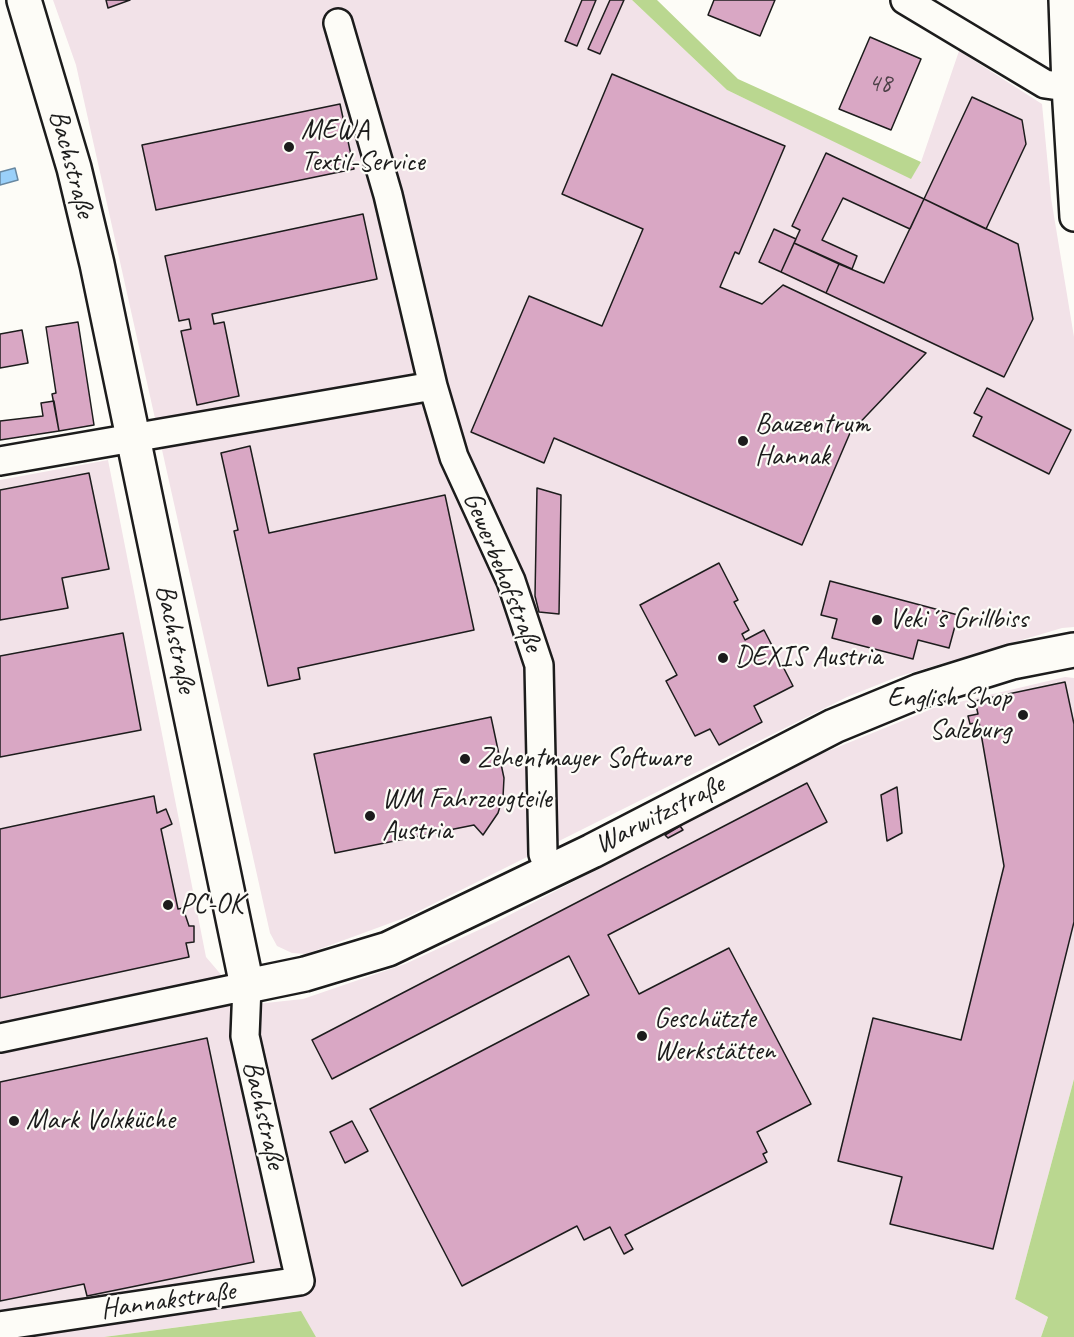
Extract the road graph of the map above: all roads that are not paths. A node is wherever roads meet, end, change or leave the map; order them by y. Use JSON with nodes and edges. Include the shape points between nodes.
{"nodes":[{"id":1,"x":24,"y":0,"type":"edge"},
{"id":2,"x":905,"y":0,"type":"edge"},
{"id":3,"x":1064,"y":0,"type":"edge"},
{"id":4,"x":338,"y":23,"type":"dead end"},
{"id":5,"x":1066,"y":87,"type":"junction"},
{"id":6,"x":1074,"y":217,"type":"edge"},
{"id":7,"x":433,"y":386,"type":"junction"},
{"id":8,"x":134,"y":437,"type":"junction"},
{"id":9,"x":0,"y":461,"type":"edge"},
{"id":10,"x":1074,"y":650,"type":"edge"},
{"id":11,"x":550,"y":870,"type":"junction"},
{"id":12,"x":248,"y":986,"type":"junction"},
{"id":13,"x":0,"y":1038,"type":"edge"},
{"id":14,"x":300,"y":1281,"type":"joint"},
{"id":15,"x":0,"y":1326,"type":"edge"}],
"edges":[{"from":1,"to":8,"type":"street","name":"Bachstraße","via":[[74,168]]},
{"from":2,"to":5,"type":"street","via":[[1046,84]]},
{"from":3,"to":5,"type":"street"},
{"from":4,"to":7,"type":"street","name":"Gewerbehofstraße","via":[[388,195]]},
{"from":5,"to":6,"type":"street"},
{"from":7,"to":8,"type":"street"},
{"from":7,"to":11,"type":"street","name":"Gewerbehofstraße","via":[[454,457],[511,581],[539,665],[543,854]]},
{"from":8,"to":9,"type":"street"},
{"from":8,"to":12,"type":"street","name":"Bachstraße"},
{"from":10,"to":11,"type":"street","name":"Warwitzstraße","via":[[1012,662],[919,691],[834,726]]},
{"from":11,"to":12,"type":"street","name":"Warwitzstraße","via":[[388,949]]},
{"from":12,"to":13,"type":"street"},
{"from":12,"to":14,"type":"street","name":"Bachstraße","via":[[245,1036]]},
{"from":14,"to":15,"type":"street","name":"Hannakstraße"}]}
